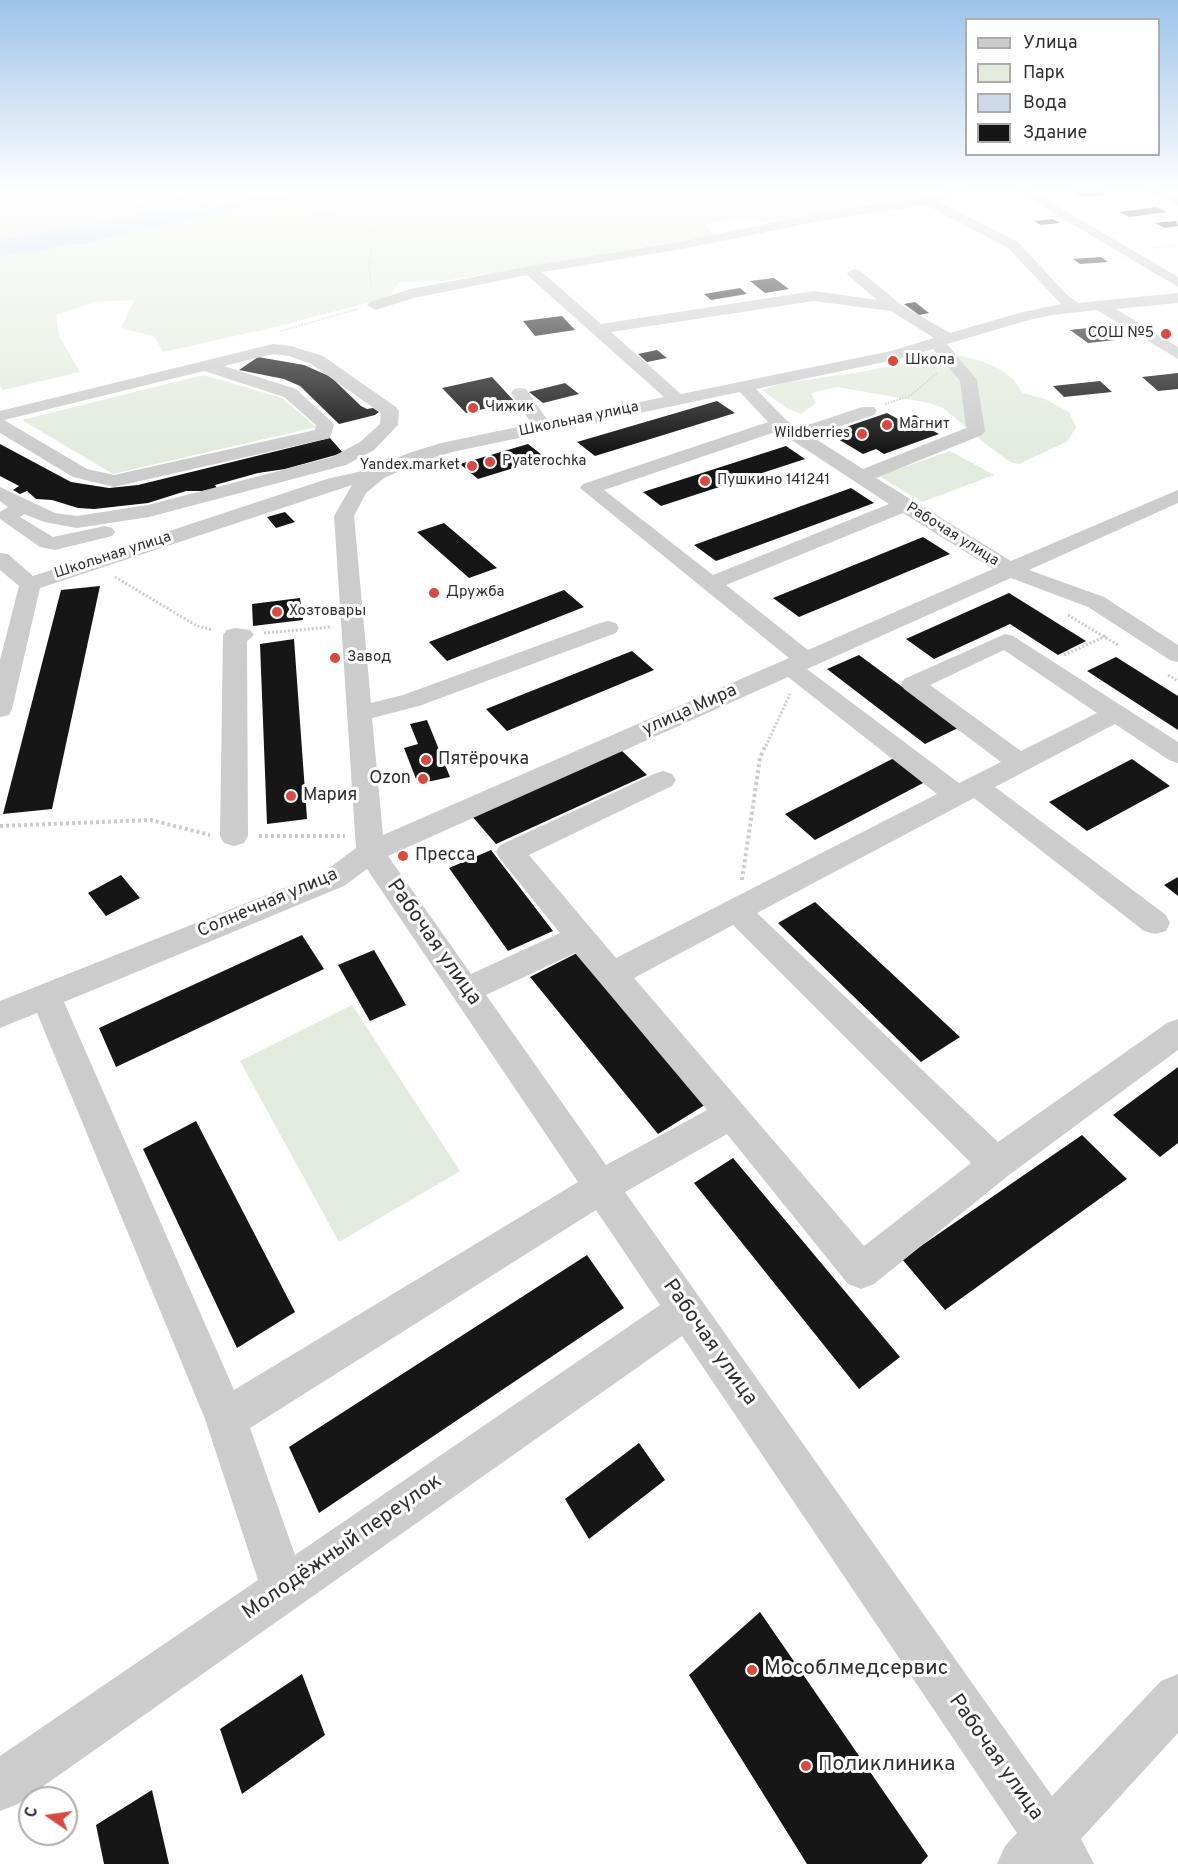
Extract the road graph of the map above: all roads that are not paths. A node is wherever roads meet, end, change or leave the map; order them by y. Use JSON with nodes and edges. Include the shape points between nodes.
{"nodes":[{"id":1,"x":495,"y":277,"type":"edge"},
{"id":2,"x":538,"y":277,"type":"edge"},
{"id":3,"x":859,"y":277,"type":"edge"},
{"id":4,"x":1043,"y":277,"type":"edge"},
{"id":5,"x":1178,"y":298,"type":"edge"},
{"id":6,"x":375,"y":304,"type":"road end"},
{"id":7,"x":1100,"y":305,"type":"junction"},
{"id":8,"x":895,"y":307,"type":"junction"},
{"id":9,"x":1074,"y":307,"type":"junction"},
{"id":10,"x":596,"y":330,"type":"junction"},
{"id":11,"x":943,"y":345,"type":"junction"},
{"id":12,"x":1178,"y":354,"type":"edge"},
{"id":13,"x":206,"y":366,"type":"junction"},
{"id":14,"x":744,"y":386,"type":"junction"},
{"id":15,"x":520,"y":393,"type":"dead end"},
{"id":16,"x":677,"y":399,"type":"junction"},
{"id":17,"x":868,"y":411,"type":"road end"},
{"id":18,"x":0,"y":416,"type":"edge"},
{"id":19,"x":0,"y":424,"type":"edge"},
{"id":20,"x":543,"y":427,"type":"junction"},
{"id":21,"x":788,"y":429,"type":"junction"},
{"id":22,"x":377,"y":474,"type":"junction"},
{"id":23,"x":861,"y":477,"type":"junction"},
{"id":24,"x":0,"y":493,"type":"edge"},
{"id":25,"x":1178,"y":496,"type":"edge"},
{"id":26,"x":904,"y":505,"type":"junction"},
{"id":27,"x":23,"y":507,"type":"junction"},
{"id":28,"x":130,"y":551,"type":"junction"},
{"id":29,"x":0,"y":559,"type":"edge"},
{"id":30,"x":1010,"y":570,"type":"junction"},
{"id":31,"x":30,"y":584,"type":"junction"},
{"id":32,"x":710,"y":584,"type":"junction"},
{"id":33,"x":608,"y":628,"type":"dead end"},
{"id":34,"x":238,"y":635,"type":"road end"},
{"id":35,"x":1178,"y":655,"type":"edge"},
{"id":36,"x":799,"y":668,"type":"junction"},
{"id":37,"x":0,"y":709,"type":"edge"},
{"id":38,"x":360,"y":713,"type":"junction"},
{"id":39,"x":1116,"y":713,"type":"junction"},
{"id":40,"x":1178,"y":754,"type":"edge"},
{"id":41,"x":1020,"y":763,"type":"junction"},
{"id":42,"x":663,"y":780,"type":"dead end"},
{"id":43,"x":967,"y":791,"type":"junction"},
{"id":44,"x":234,"y":836,"type":"road end"},
{"id":45,"x":370,"y":844,"type":"junction"},
{"id":46,"x":738,"y":912,"type":"junction"},
{"id":47,"x":1155,"y":923,"type":"dead end"},
{"id":48,"x":580,"y":937,"type":"junction"},
{"id":49,"x":612,"y":975,"type":"junction"},
{"id":50,"x":466,"y":991,"type":"junction"},
{"id":51,"x":46,"y":996,"type":"junction"},
{"id":52,"x":0,"y":1015,"type":"edge"},
{"id":53,"x":1178,"y":1032,"type":"edge"},
{"id":54,"x":730,"y":1114,"type":"junction"},
{"id":55,"x":996,"y":1164,"type":"junction"},
{"id":56,"x":601,"y":1187,"type":"junction"},
{"id":57,"x":686,"y":1310,"type":"junction"},
{"id":58,"x":226,"y":1419,"type":"junction"},
{"id":59,"x":284,"y":1589,"type":"junction"},
{"id":60,"x":1178,"y":1698,"type":"edge"},
{"id":61,"x":0,"y":1786,"type":"edge"},
{"id":62,"x":1046,"y":1854,"type":"edge"}],
"edges":[{"from":1,"to":6,"type":"street"},
{"from":2,"to":10,"type":"street"},
{"from":3,"to":8,"type":"street"},
{"from":4,"to":9,"type":"street"},
{"from":5,"to":7,"type":"street","name":"Школьная улица"},
{"from":7,"to":9,"type":"street","name":"Школьная улица"},
{"from":7,"to":12,"type":"street"},
{"from":8,"to":10,"type":"street","via":[[814,296]]},
{"from":8,"to":11,"type":"street"},
{"from":9,"to":11,"type":"street","name":"Школьная улица","via":[[1025,316]]},
{"from":10,"to":16,"type":"street"},
{"from":11,"to":14,"type":"street","name":"Школьная улица"},
{"from":11,"to":23,"type":"street","via":[[968,380],[976,431]]},
{"from":13,"to":18,"type":"street"},
{"from":13,"to":19,"type":"street","via":[[290,393],[325,424],[323,434],[114,481],[80,473]]},
{"from":13,"to":27,"type":"street","via":[[273,349],[291,351],[334,370],[390,411],[388,425],[367,446],[339,461],[149,511],[77,522],[51,518]]},
{"from":14,"to":16,"type":"street","name":"Школьная улица"},
{"from":14,"to":21,"type":"street","name":"Рабочая улица"},
{"from":15,"to":20,"type":"street"},
{"from":16,"to":20,"type":"street","name":"Школьная улица"},
{"from":17,"to":21,"type":"street"},
{"from":20,"to":22,"type":"street","name":"Школьная улица","via":[[448,447]]},
{"from":21,"to":23,"type":"street","name":"Рабочая улица"},
{"from":21,"to":32,"type":"street","via":[[590,488]]},
{"from":22,"to":28,"type":"street","name":"Школьная улица","via":[[334,483]]},
{"from":22,"to":38,"type":"street","via":[[358,490],[344,516]]},
{"from":23,"to":26,"type":"street","name":"Рабочая улица"},
{"from":24,"to":27,"type":"street"},
{"from":25,"to":30,"type":"street","name":"улица Мира"},
{"from":26,"to":30,"type":"street","name":"Рабочая улица"},
{"from":26,"to":32,"type":"street"},
{"from":27,"to":28,"type":"street","via":[[8,515],[10,519],[47,543],[67,542],[106,531],[116,534]]},
{"from":28,"to":31,"type":"street","name":"Школьная улица"},
{"from":29,"to":31,"type":"street"},
{"from":30,"to":35,"type":"street","name":"Рабочая улица","via":[[1096,602]]},
{"from":30,"to":36,"type":"street","name":"улица Мира"},
{"from":31,"to":37,"type":"street"},
{"from":32,"to":36,"type":"street"},
{"from":33,"to":38,"type":"street","via":[[410,700]]},
{"from":34,"to":44,"type":"street"},
{"from":36,"to":43,"type":"street"},
{"from":36,"to":45,"type":"street","name":"улица Мира"},
{"from":38,"to":45,"type":"street"},
{"from":39,"to":40,"type":"street"},
{"from":39,"to":41,"type":"street"},
{"from":39,"to":41,"type":"street","via":[[1005,641],[913,684]]},
{"from":41,"to":43,"type":"street"},
{"from":42,"to":48,"type":"street","via":[[510,852]]},
{"from":43,"to":46,"type":"street"},
{"from":43,"to":47,"type":"street"},
{"from":45,"to":50,"type":"street","name":"Рабочая улица"},
{"from":45,"to":51,"type":"street","name":"Солнечная улица","via":[[334,879]]},
{"from":46,"to":49,"type":"street"},
{"from":46,"to":55,"type":"street"},
{"from":48,"to":49,"type":"street"},
{"from":48,"to":50,"type":"street"},
{"from":49,"to":54,"type":"street"},
{"from":50,"to":56,"type":"street","name":"Рабочая улица"},
{"from":51,"to":52,"type":"street","name":"Солнечная улица"},
{"from":51,"to":58,"type":"street"},
{"from":53,"to":55,"type":"street"},
{"from":54,"to":55,"type":"street","via":[[861,1271]]},
{"from":54,"to":56,"type":"street"},
{"from":56,"to":57,"type":"street","name":"Рабочая улица"},
{"from":56,"to":58,"type":"street"},
{"from":57,"to":59,"type":"street","name":"Молодёжный переулок"},
{"from":57,"to":62,"type":"street","name":"Рабочая улица"},
{"from":58,"to":59,"type":"street"},
{"from":59,"to":61,"type":"street","name":"Молодёжный переулок"},
{"from":60,"to":62,"type":"street","name":"Рабочая улица"}]}
